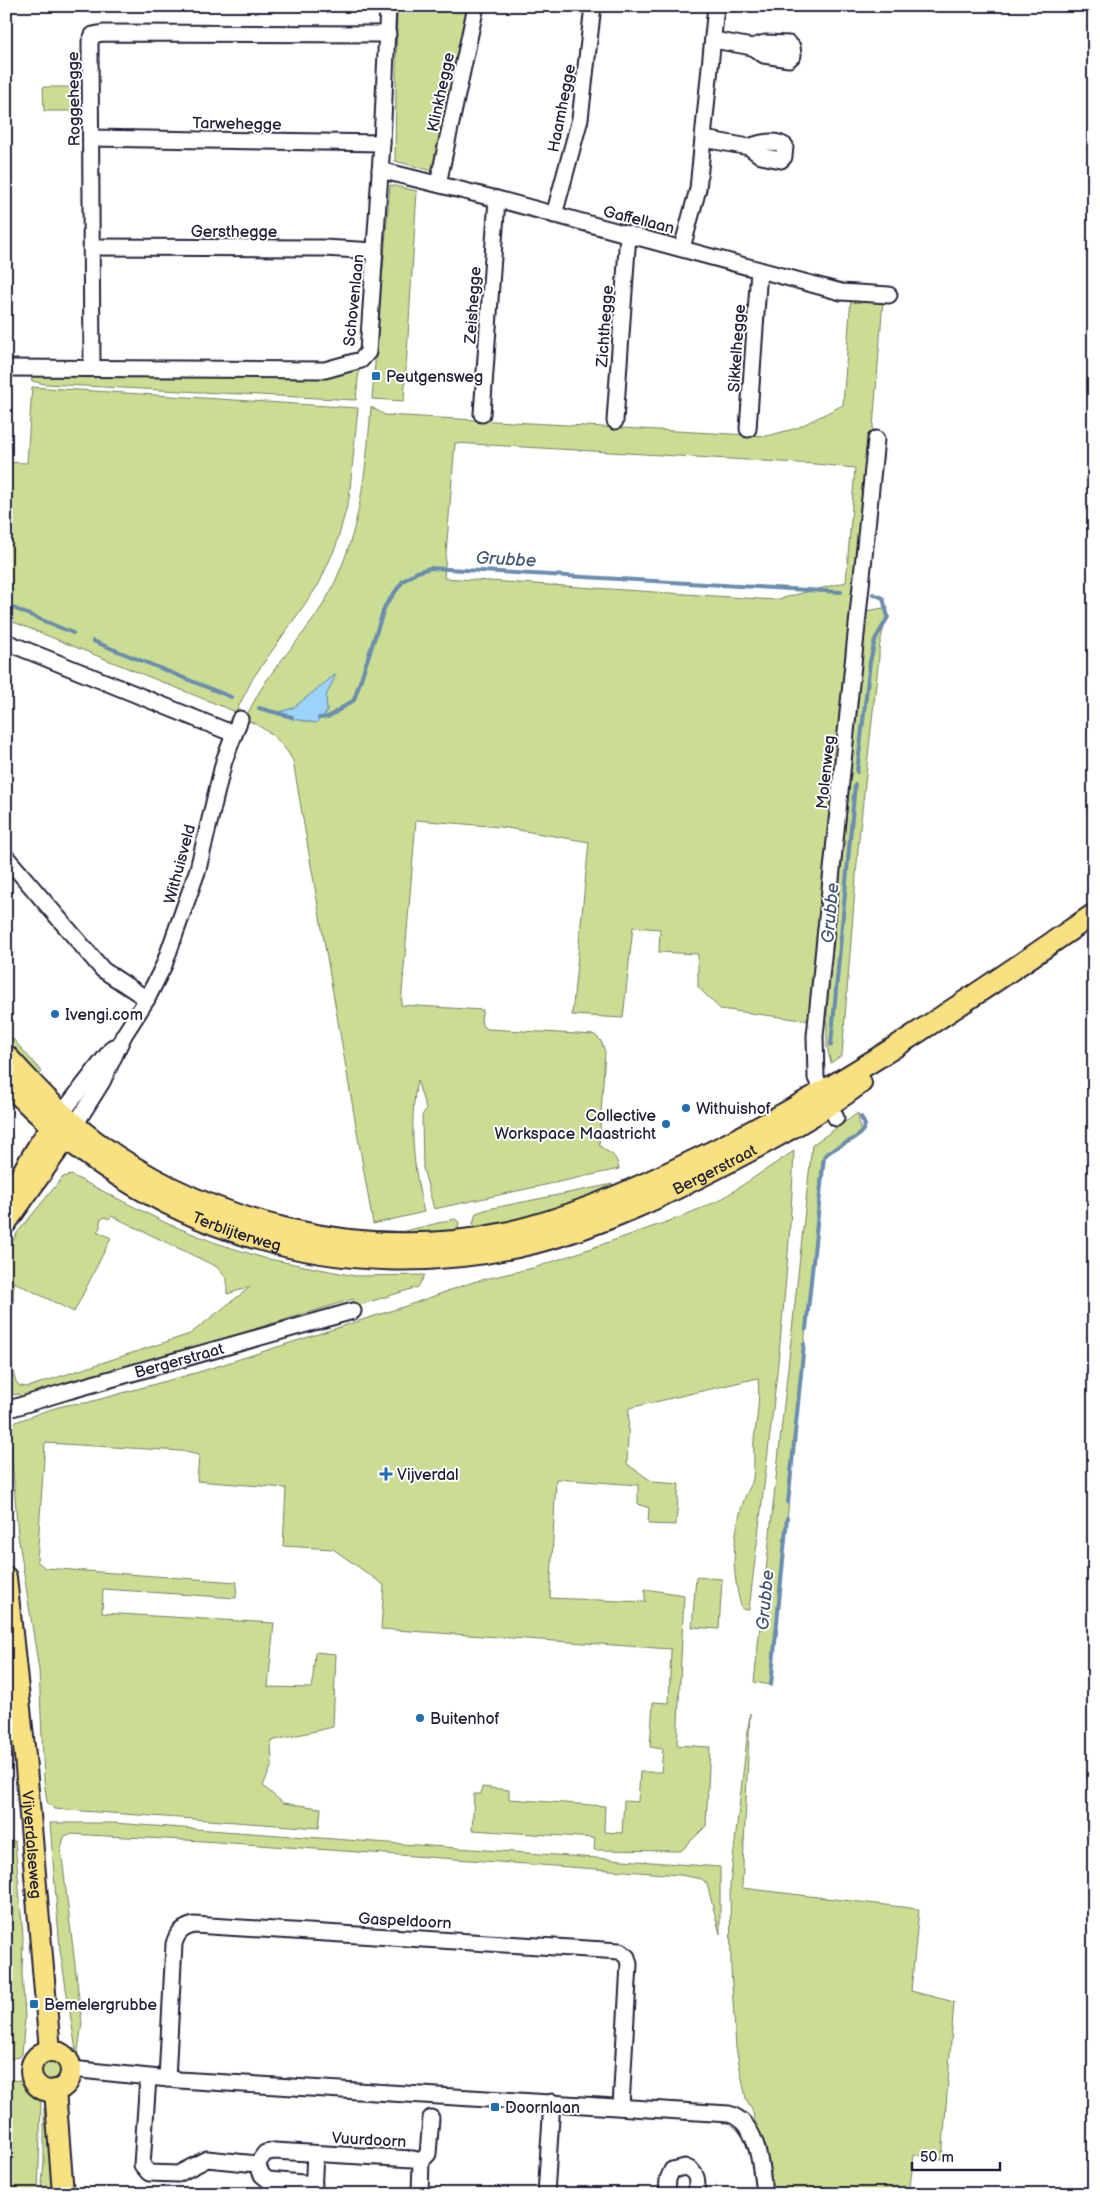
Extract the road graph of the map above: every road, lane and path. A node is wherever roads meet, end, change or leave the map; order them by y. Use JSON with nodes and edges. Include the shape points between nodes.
{"nodes":[{"id":1,"x":388,"y":6,"type":"edge"},
{"id":2,"x":476,"y":6,"type":"edge"},
{"id":3,"x":593,"y":6,"type":"edge"},
{"id":4,"x":716,"y":6,"type":"edge"},
{"id":5,"x":388,"y":34,"type":"junction"},
{"id":6,"x":714,"y":40,"type":"junction"},
{"id":7,"x":752,"y":47,"type":"dead end"},
{"id":8,"x":91,"y":138,"type":"junction"},
{"id":9,"x":704,"y":139,"type":"junction"},
{"id":10,"x":382,"y":143,"type":"junction"},
{"id":11,"x":749,"y":147,"type":"dead end"},
{"id":12,"x":380,"y":170,"type":"junction"},
{"id":13,"x":438,"y":184,"type":"junction"},
{"id":14,"x":497,"y":199,"type":"junction"},
{"id":15,"x":554,"y":214,"type":"junction"},
{"id":16,"x":628,"y":234,"type":"junction"},
{"id":17,"x":92,"y":247,"type":"junction"},
{"id":18,"x":682,"y":248,"type":"junction"},
{"id":19,"x":375,"y":251,"type":"junction"},
{"id":20,"x":759,"y":270,"type":"junction"},
{"id":21,"x":889,"y":295,"type":"dead end"},
{"id":22,"x":6,"y":368,"type":"edge"},
{"id":23,"x":92,"y":368,"type":"junction"},
{"id":24,"x":482,"y":414,"type":"dead end"},
{"id":25,"x":615,"y":420,"type":"dead end"},
{"id":26,"x":748,"y":429,"type":"dead end"},
{"id":27,"x":876,"y":438,"type":"dead end"},
{"id":28,"x":6,"y":642,"type":"edge"},
{"id":29,"x":240,"y":719,"type":"dead end"},
{"id":30,"x":234,"y":734,"type":"junction"},
{"id":31,"x":6,"y":857,"type":"edge"},
{"id":32,"x":1094,"y":914,"type":"edge"},
{"id":33,"x":147,"y":999,"type":"junction"},
{"id":34,"x":6,"y":1055,"type":"edge"},
{"id":35,"x":6,"y":1082,"type":"edge"},
{"id":36,"x":829,"y":1106,"type":"junction"},
{"id":37,"x":63,"y":1126,"type":"junction"},
{"id":38,"x":6,"y":1200,"type":"edge"},
{"id":39,"x":6,"y":1223,"type":"edge"},
{"id":40,"x":428,"y":1250,"type":"joint"},
{"id":41,"x":353,"y":1311,"type":"dead end"},
{"id":42,"x":6,"y":1410,"type":"edge"},
{"id":43,"x":6,"y":1577,"type":"edge"},
{"id":44,"x":10,"y":1639,"type":"edge"},
{"id":45,"x":50,"y":2051,"type":"junction"},
{"id":46,"x":71,"y":2069,"type":"junction"},
{"id":47,"x":148,"y":2078,"type":"junction"},
{"id":48,"x":167,"y":2079,"type":"junction"},
{"id":49,"x":55,"y":2090,"type":"junction"},
{"id":50,"x":552,"y":2102,"type":"junction"},
{"id":51,"x":621,"y":2106,"type":"junction"},
{"id":52,"x":431,"y":2118,"type":"dead end"},
{"id":53,"x":315,"y":2154,"type":"junction"},
{"id":54,"x":421,"y":2161,"type":"junction"},
{"id":55,"x":257,"y":2164,"type":"junction"},
{"id":56,"x":314,"y":2189,"type":"edge"},
{"id":57,"x":62,"y":2194,"type":"edge"},
{"id":58,"x":420,"y":2194,"type":"edge"},
{"id":59,"x":546,"y":2194,"type":"edge"},
{"id":60,"x":667,"y":2194,"type":"edge"},
{"id":61,"x":696,"y":2194,"type":"edge"},
{"id":62,"x":764,"y":2194,"type":"edge"}],
"edges":[{"from":1,"to":5,"type":"street","name":"Schovenlaan"},
{"from":2,"to":13,"type":"street","name":"Klinkhegge"},
{"from":3,"to":15,"type":"street","name":"Haamhegge","via":[[580,119]]},
{"from":4,"to":6,"type":"street"},
{"from":5,"to":8,"type":"street","name":"Roggehegge","via":[[93,35],[90,42]]},
{"from":5,"to":10,"type":"street","name":"Schovenlaan"},
{"from":6,"to":7,"type":"street"},
{"from":6,"to":9,"type":"street"},
{"from":8,"to":10,"type":"street","name":"Tarwehegge"},
{"from":8,"to":17,"type":"street","name":"Roggehegge"},
{"from":9,"to":11,"type":"street"},
{"from":9,"to":18,"type":"street","via":[[698,189]]},
{"from":10,"to":12,"type":"street","name":"Schovenlaan"},
{"from":12,"to":13,"type":"street","name":"Gaffellaan"},
{"from":12,"to":19,"type":"street","name":"Schovenlaan"},
{"from":13,"to":14,"type":"street","name":"Gaffellaan"},
{"from":14,"to":15,"type":"street","name":"Gaffellaan"},
{"from":14,"to":24,"type":"street","name":"Zeishegge"},
{"from":15,"to":16,"type":"street","name":"Gaffellaan"},
{"from":16,"to":18,"type":"street","name":"Gaffellaan"},
{"from":16,"to":25,"type":"street","name":"Zichthegge"},
{"from":17,"to":19,"type":"street","name":"Gersthegge"},
{"from":17,"to":23,"type":"street","name":"Roggehegge"},
{"from":18,"to":20,"type":"street","name":"Gaffellaan"},
{"from":19,"to":23,"type":"street","name":"Schovenlaan","via":[[368,352],[361,360],[325,370]]},
{"from":20,"to":21,"type":"street","name":"Gaffellaan","via":[[842,292]]},
{"from":20,"to":26,"type":"street","name":"Sikkelhegge"},
{"from":22,"to":23,"type":"street","name":"Schovenlaan"},
{"from":27,"to":36,"type":"street","name":"Molenweg","via":[[815,1036],[816,1077]]},
{"from":28,"to":30,"type":"street"},
{"from":29,"to":30,"type":"street","name":"Withuisveld"},
{"from":30,"to":33,"type":"street","name":"Withuisveld","via":[[224,761],[191,892],[164,965]]},
{"from":31,"to":33,"type":"street","via":[[103,970]]},
{"from":32,"to":36,"type":"main road","name":"Bergerstraat","via":[[878,1064]]},
{"from":33,"to":37,"type":"street","name":"Withuisveld","via":[[124,1034],[102,1082]]},
{"from":34,"to":37,"type":"main road","name":"Terblijterweg"},
{"from":35,"to":37,"type":"main road","name":"Terblijterweg"},
{"from":36,"to":40,"type":"main road","name":"Bergerstraat","via":[[717,1168],[617,1216],[520,1246],[475,1254]]},
{"from":37,"to":38,"type":"main road"},
{"from":37,"to":39,"type":"main road"},
{"from":37,"to":40,"type":"main road","name":"Terblijterweg","via":[[90,1159],[146,1194],[235,1232],[283,1245],[378,1258]]},
{"from":41,"to":42,"type":"street","name":"Bergerstraat"},
{"from":43,"to":44,"type":"main road","name":"Vijverdalseweg"},
{"from":44,"to":45,"type":"main road","name":"Vijverdalseweg","via":[[29,1791]]},
{"from":45,"to":46,"type":"main road","via":[[65,2057]]},
{"from":45,"to":49,"type":"main road","via":[[35,2059],[31,2073],[40,2087]]},
{"from":46,"to":47,"type":"street"},
{"from":46,"to":49,"type":"main road","via":[[67,2083]]},
{"from":47,"to":48,"type":"street"},
{"from":47,"to":55,"type":"street","via":[[142,2164],[149,2173],[178,2174],[207,2160]]},
{"from":48,"to":50,"type":"street"},
{"from":48,"to":51,"type":"street","name":"Gaspeldoorn","via":[[174,1944],[185,1927],[532,1945],[620,1951],[627,1957]]},
{"from":49,"to":57,"type":"main road"},
{"from":50,"to":51,"type":"street"},
{"from":50,"to":59,"type":"street"},
{"from":51,"to":62,"type":"street","via":[[724,2113],[738,2117],[752,2137]]},
{"from":52,"to":54,"type":"street","name":"Vuurdoorn","via":[[428,2154]]},
{"from":53,"to":54,"type":"street","name":"Vuurdoorn"},
{"from":53,"to":55,"type":"street","name":"Vuurdoorn","via":[[274,2151],[265,2154]]},
{"from":53,"to":56,"type":"street","name":"Vuurdoorn"},
{"from":54,"to":58,"type":"street","name":"Vuurdoorn"},
{"from":55,"to":56,"type":"street","name":"Vuurdoorn","via":[[268,2180]]},
{"from":60,"to":61,"type":"street","via":[[672,2170],[685,2167],[695,2174],[698,2181]]}]}
